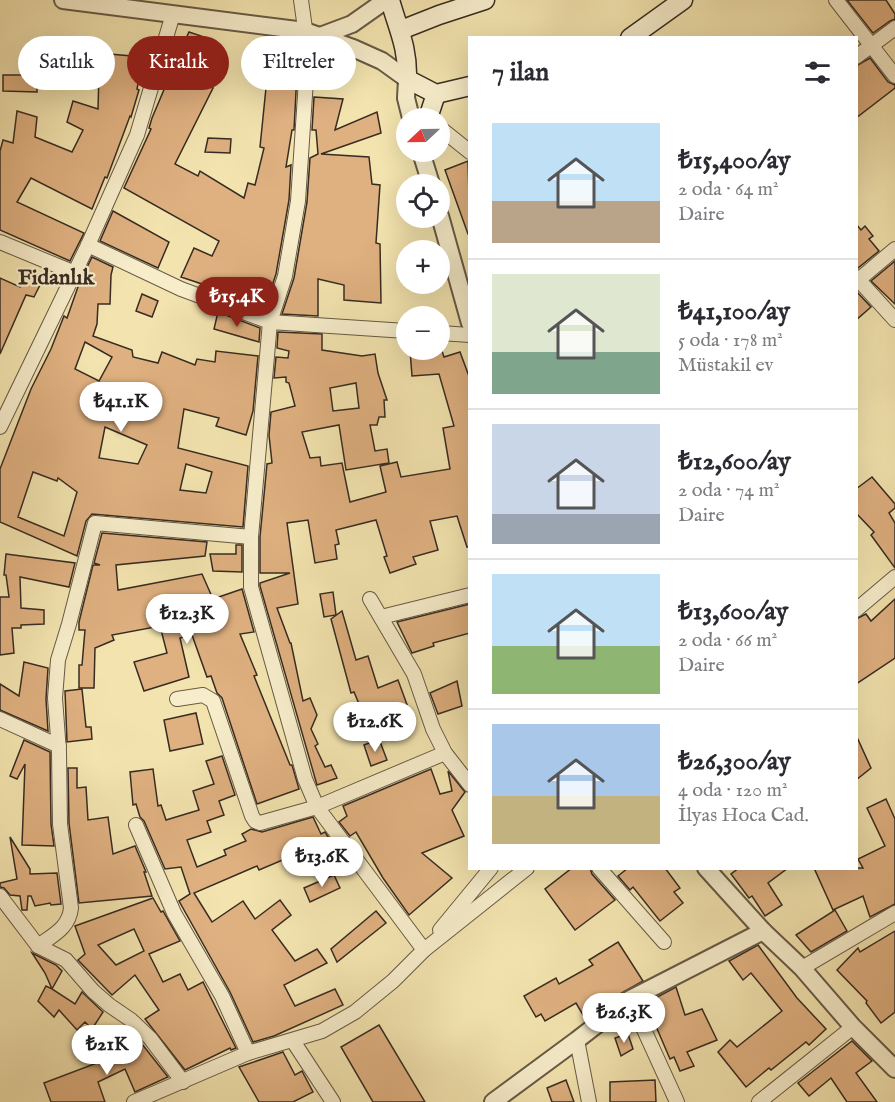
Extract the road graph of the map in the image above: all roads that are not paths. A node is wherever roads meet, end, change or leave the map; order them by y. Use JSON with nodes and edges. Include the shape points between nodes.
{"nodes":[{"id":1,"x":63,"y":0,"type":"edge"},
{"id":2,"x":301,"y":0,"type":"edge"},
{"id":3,"x":388,"y":0,"type":"edge"},
{"id":4,"x":485,"y":0,"type":"edge"},
{"id":5,"x":682,"y":0,"type":"edge"},
{"id":6,"x":836,"y":0,"type":"edge"},
{"id":7,"x":153,"y":5,"type":"edge"},
{"id":8,"x":173,"y":14,"type":"junction"},
{"id":9,"x":895,"y":28,"type":"edge"},
{"id":10,"x":401,"y":30,"type":"junction"},
{"id":11,"x":313,"y":33,"type":"junction"},
{"id":12,"x":633,"y":36,"type":"edge"},
{"id":13,"x":871,"y":47,"type":"junction"},
{"id":14,"x":858,"y":56,"type":"edge"},
{"id":15,"x":895,"y":76,"type":"edge"},
{"id":16,"x":407,"y":78,"type":"junction"},
{"id":17,"x":468,"y":86,"type":"edge"},
{"id":18,"x":436,"y":94,"type":"junction"},
{"id":19,"x":408,"y":108,"type":"edge"},
{"id":20,"x":431,"y":108,"type":"edge"},
{"id":21,"x":450,"y":136,"type":"edge"},
{"id":22,"x":468,"y":150,"type":"edge"},
{"id":23,"x":443,"y":228,"type":"edge"},
{"id":24,"x":0,"y":242,"type":"edge"},
{"id":25,"x":88,"y":245,"type":"junction"},
{"id":26,"x":895,"y":249,"type":"edge"},
{"id":27,"x":75,"y":273,"type":"junction"},
{"id":28,"x":858,"y":279,"type":"edge"},
{"id":29,"x":858,"y":281,"type":"edge"},
{"id":30,"x":468,"y":316,"type":"edge"},
{"id":31,"x":895,"y":320,"type":"edge"},
{"id":32,"x":270,"y":321,"type":"junction"},
{"id":33,"x":396,"y":330,"type":"edge"},
{"id":34,"x":450,"y":334,"type":"edge"},
{"id":35,"x":468,"y":335,"type":"edge"},
{"id":36,"x":2,"y":421,"type":"edge"},
{"id":37,"x":251,"y":537,"type":"junction"},
{"id":38,"x":895,"y":577,"type":"edge"},
{"id":39,"x":468,"y":595,"type":"edge"},
{"id":40,"x":370,"y":599,"type":"dead end"},
{"id":41,"x":858,"y":607,"type":"edge"},
{"id":42,"x":381,"y":617,"type":"junction"},
{"id":43,"x":177,"y":699,"type":"dead end"},
{"id":44,"x":0,"y":719,"type":"edge"},
{"id":45,"x":59,"y":746,"type":"junction"},
{"id":46,"x":445,"y":753,"type":"junction"},
{"id":47,"x":468,"y":782,"type":"edge"},
{"id":48,"x":317,"y":807,"type":"junction"},
{"id":49,"x":136,"y":825,"type":"dead end"},
{"id":50,"x":489,"y":870,"type":"edge"},
{"id":51,"x":524,"y":870,"type":"edge"},
{"id":52,"x":601,"y":870,"type":"edge"},
{"id":53,"x":708,"y":870,"type":"edge"},
{"id":54,"x":0,"y":896,"type":"edge"},
{"id":55,"x":895,"y":913,"type":"edge"},
{"id":56,"x":763,"y":931,"type":"junction"},
{"id":57,"x":664,"y":942,"type":"dead end"},
{"id":58,"x":38,"y":946,"type":"junction"},
{"id":59,"x":424,"y":950,"type":"junction"},
{"id":60,"x":802,"y":968,"type":"junction"},
{"id":61,"x":630,"y":999,"type":"junction"},
{"id":62,"x":853,"y":1027,"type":"junction"},
{"id":63,"x":577,"y":1040,"type":"junction"},
{"id":64,"x":293,"y":1041,"type":"junction"},
{"id":65,"x":248,"y":1053,"type":"junction"},
{"id":66,"x":895,"y":1069,"type":"edge"},
{"id":67,"x":183,"y":1082,"type":"junction"},
{"id":68,"x":134,"y":1102,"type":"edge"},
{"id":69,"x":333,"y":1102,"type":"edge"},
{"id":70,"x":493,"y":1102,"type":"edge"},
{"id":71,"x":589,"y":1102,"type":"edge"},
{"id":72,"x":677,"y":1102,"type":"edge"},
{"id":73,"x":759,"y":1102,"type":"edge"}],
"edges":[{"from":1,"to":7,"type":"street"},
{"from":2,"to":11,"type":"street"},
{"from":3,"to":10,"type":"main road"},
{"from":3,"to":11,"type":"street","via":[[352,24]]},
{"from":4,"to":10,"type":"main road"},
{"from":5,"to":12,"type":"main road"},
{"from":6,"to":13,"type":"street"},
{"from":7,"to":8,"type":"street"},
{"from":8,"to":11,"type":"street"},
{"from":8,"to":25,"type":"street","via":[[137,135]]},
{"from":9,"to":13,"type":"street"},
{"from":10,"to":16,"type":"main road"},
{"from":11,"to":16,"type":"street","via":[[382,61]]},
{"from":11,"to":32,"type":"street","via":[[308,50],[298,201],[285,276]]},
{"from":13,"to":14,"type":"street"},
{"from":13,"to":15,"type":"street"},
{"from":16,"to":18,"type":"main road"},
{"from":16,"to":19,"type":"street"},
{"from":17,"to":18,"type":"main road"},
{"from":18,"to":20,"type":"main road"},
{"from":21,"to":22,"type":"street"},
{"from":23,"to":30,"type":"street"},
{"from":24,"to":27,"type":"street"},
{"from":25,"to":27,"type":"street"},
{"from":25,"to":32,"type":"street","via":[[181,289]]},
{"from":26,"to":28,"type":"street"},
{"from":27,"to":36,"type":"street"},
{"from":29,"to":31,"type":"street"},
{"from":32,"to":33,"type":"street"},
{"from":32,"to":37,"type":"street"},
{"from":34,"to":35,"type":"street"},
{"from":37,"to":45,"type":"street","via":[[95,524],[58,660],[55,698]]},
{"from":37,"to":48,"type":"street","via":[[251,586],[305,779]]},
{"from":38,"to":41,"type":"street"},
{"from":39,"to":42,"type":"street"},
{"from":40,"to":42,"type":"street"},
{"from":42,"to":46,"type":"street","via":[[414,674]]},
{"from":43,"to":48,"type":"street","via":[[203,695],[213,700],[255,821],[265,823]]},
{"from":44,"to":45,"type":"street"},
{"from":45,"to":58,"type":"street","via":[[60,824],[70,918]]},
{"from":46,"to":47,"type":"street"},
{"from":46,"to":48,"type":"street"},
{"from":48,"to":59,"type":"street"},
{"from":49,"to":65,"type":"street","via":[[174,913],[222,996]]},
{"from":50,"to":59,"type":"street"},
{"from":51,"to":59,"type":"street"},
{"from":52,"to":57,"type":"street"},
{"from":53,"to":56,"type":"street"},
{"from":54,"to":58,"type":"street"},
{"from":55,"to":60,"type":"street"},
{"from":56,"to":60,"type":"street"},
{"from":56,"to":61,"type":"street"},
{"from":58,"to":67,"type":"street","via":[[66,960],[93,991],[131,1020]]},
{"from":59,"to":64,"type":"street","via":[[356,1012],[322,1031]]},
{"from":60,"to":62,"type":"street"},
{"from":61,"to":63,"type":"street"},
{"from":61,"to":72,"type":"street"},
{"from":62,"to":66,"type":"street"},
{"from":62,"to":73,"type":"street"},
{"from":63,"to":70,"type":"street"},
{"from":63,"to":71,"type":"street"},
{"from":64,"to":65,"type":"street"},
{"from":64,"to":69,"type":"street"},
{"from":65,"to":67,"type":"street"},
{"from":67,"to":68,"type":"street"}]}
